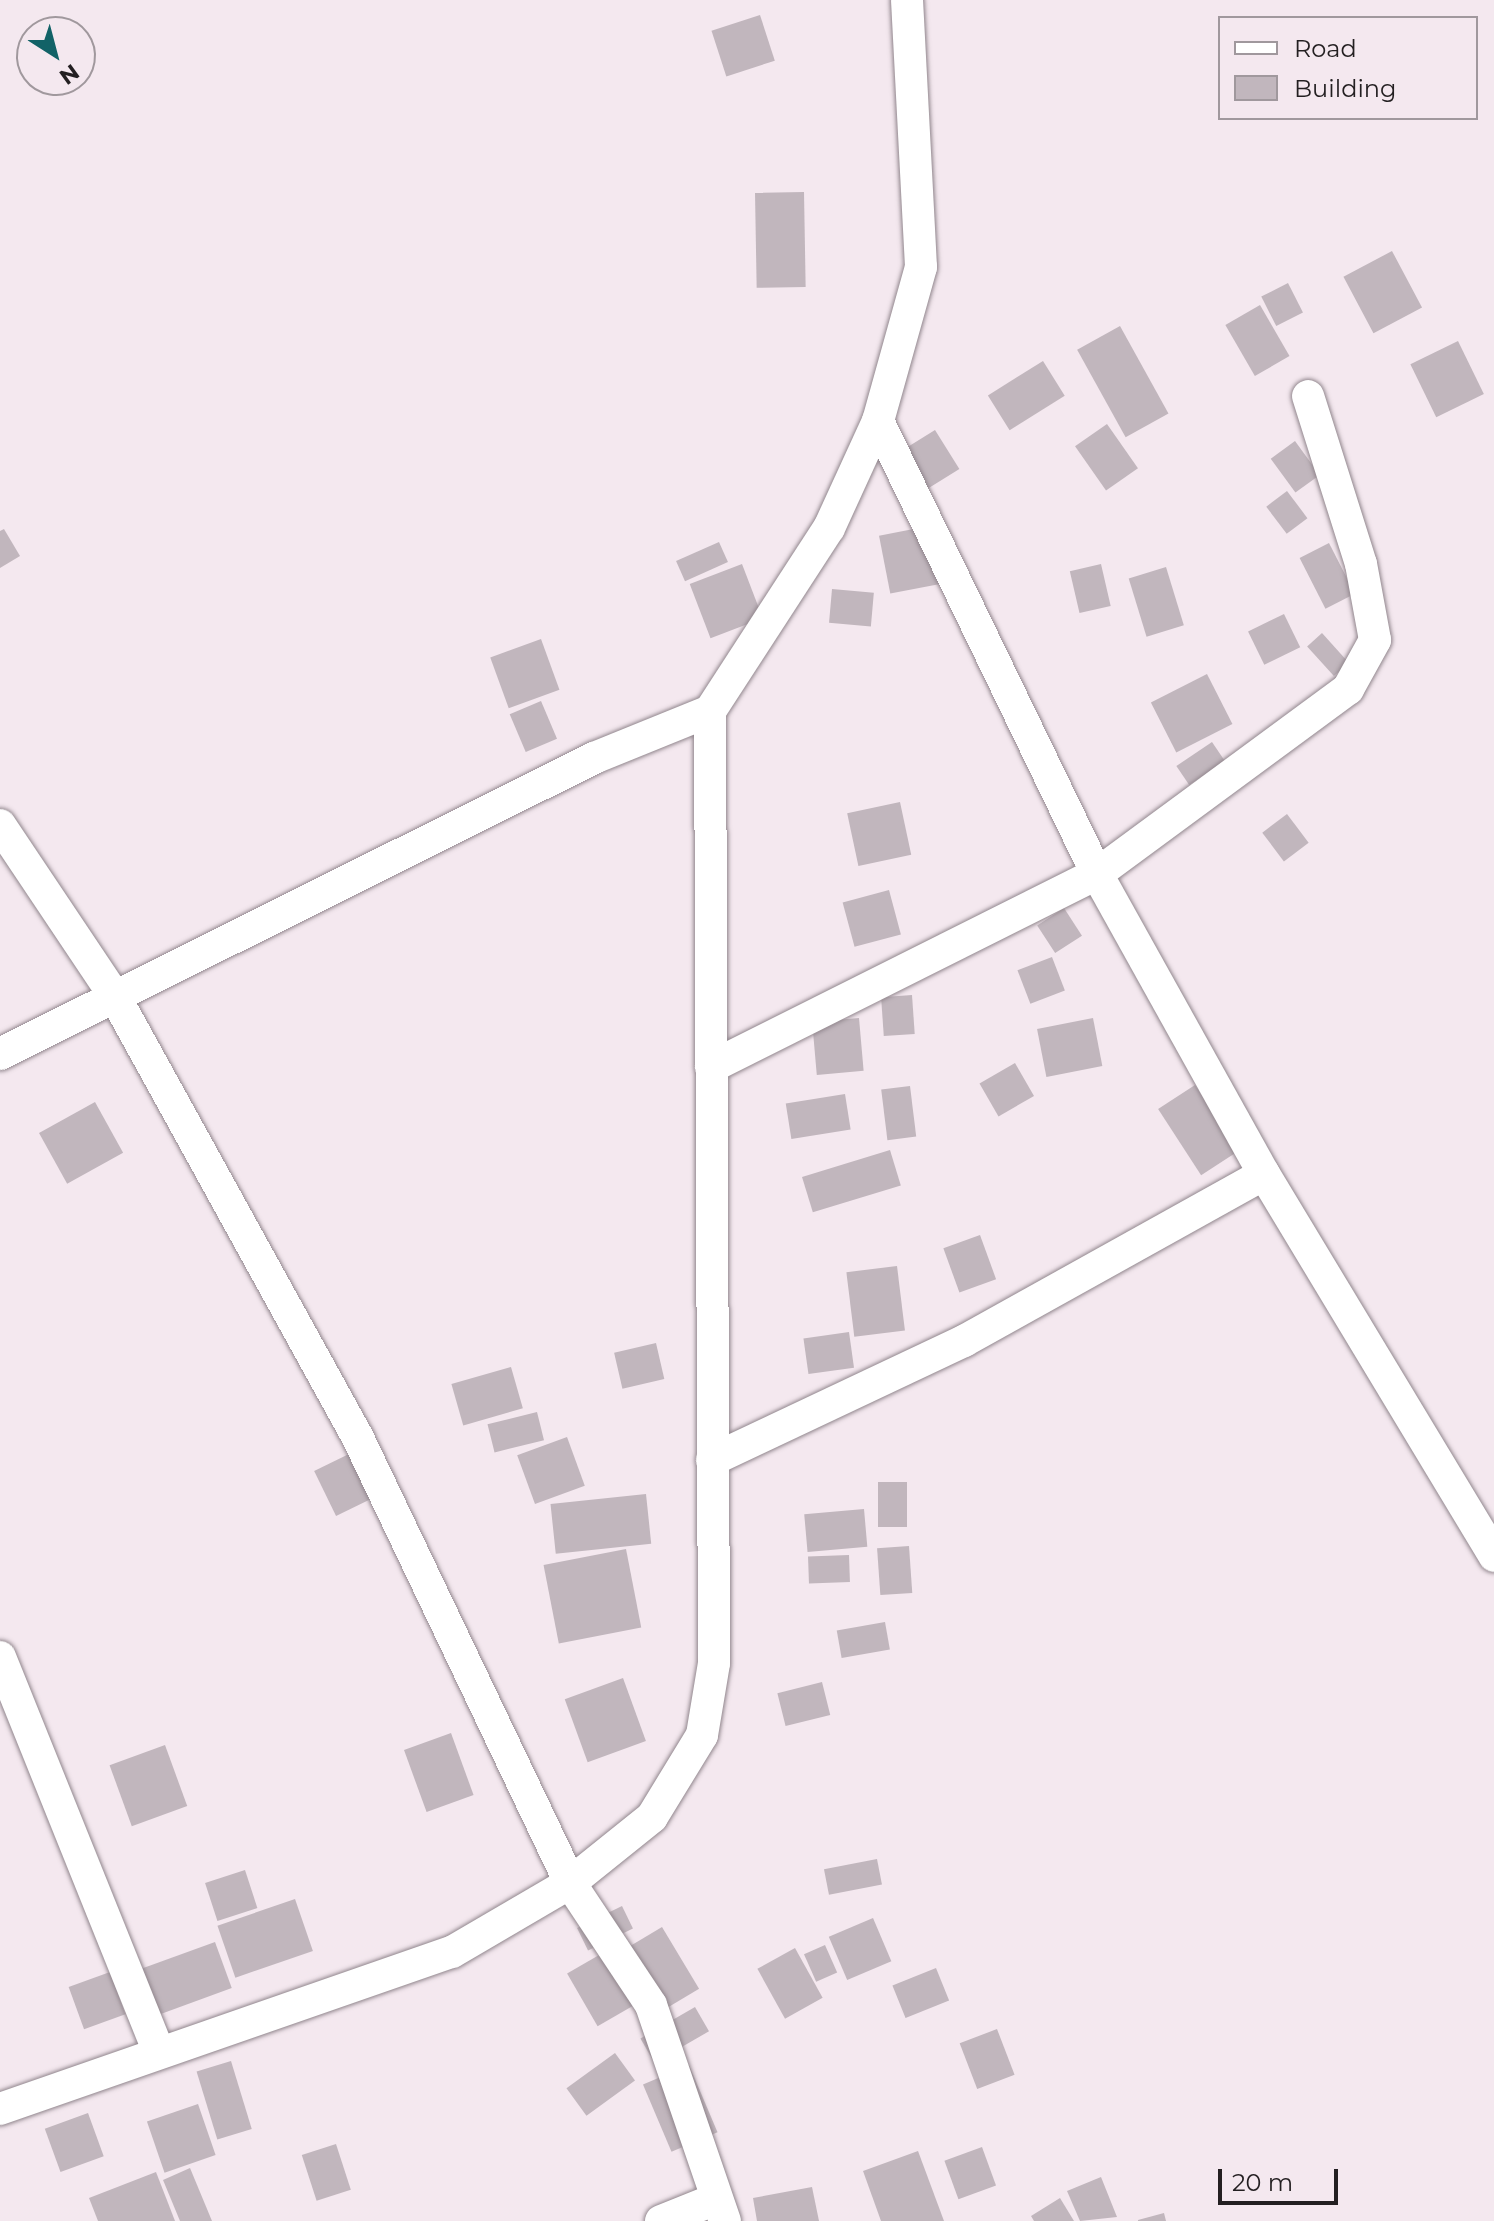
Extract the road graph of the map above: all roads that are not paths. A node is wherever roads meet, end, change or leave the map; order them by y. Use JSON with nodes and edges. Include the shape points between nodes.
{"nodes":[{"id":1,"x":907,"y":0,"type":"edge"},
{"id":2,"x":1308,"y":396,"type":"dead end"},
{"id":3,"x":878,"y":421,"type":"junction"},
{"id":4,"x":710,"y":711,"type":"junction"},
{"id":5,"x":0,"y":825,"type":"edge"},
{"id":6,"x":1097,"y":874,"type":"junction"},
{"id":7,"x":114,"y":995,"type":"junction"},
{"id":8,"x":0,"y":1054,"type":"edge"},
{"id":9,"x":711,"y":1067,"type":"junction"},
{"id":10,"x":1264,"y":1174,"type":"junction"},
{"id":11,"x":712,"y":1460,"type":"junction"},
{"id":12,"x":1494,"y":1556,"type":"edge"},
{"id":13,"x":0,"y":1657,"type":"edge"},
{"id":14,"x":570,"y":1883,"type":"junction"},
{"id":15,"x":158,"y":2051,"type":"junction"},
{"id":16,"x":0,"y":2109,"type":"edge"},
{"id":17,"x":720,"y":2210,"type":"edge"},
{"id":18,"x":661,"y":2221,"type":"edge"}],
"edges":[{"from":1,"to":3,"type":"street","via":[[921,267]]},
{"from":2,"to":6,"type":"street","via":[[1361,564],[1375,640],[1348,689]]},
{"from":3,"to":4,"type":"street","via":[[829,528]]},
{"from":3,"to":6,"type":"street"},
{"from":4,"to":7,"type":"street","via":[[594,758]]},
{"from":4,"to":9,"type":"street"},
{"from":5,"to":7,"type":"street"},
{"from":6,"to":9,"type":"street"},
{"from":6,"to":10,"type":"street"},
{"from":7,"to":8,"type":"street"},
{"from":7,"to":14,"type":"street","via":[[358,1438]]},
{"from":9,"to":11,"type":"street"},
{"from":10,"to":11,"type":"street","via":[[964,1341]]},
{"from":10,"to":12,"type":"street"},
{"from":11,"to":14,"type":"street","via":[[714,1663],[702,1735],[652,1817]]},
{"from":13,"to":15,"type":"street"},
{"from":14,"to":15,"type":"street","via":[[452,1952]]},
{"from":14,"to":17,"type":"street","via":[[651,2005]]},
{"from":15,"to":16,"type":"street"},
{"from":17,"to":18,"type":"street"}]}
